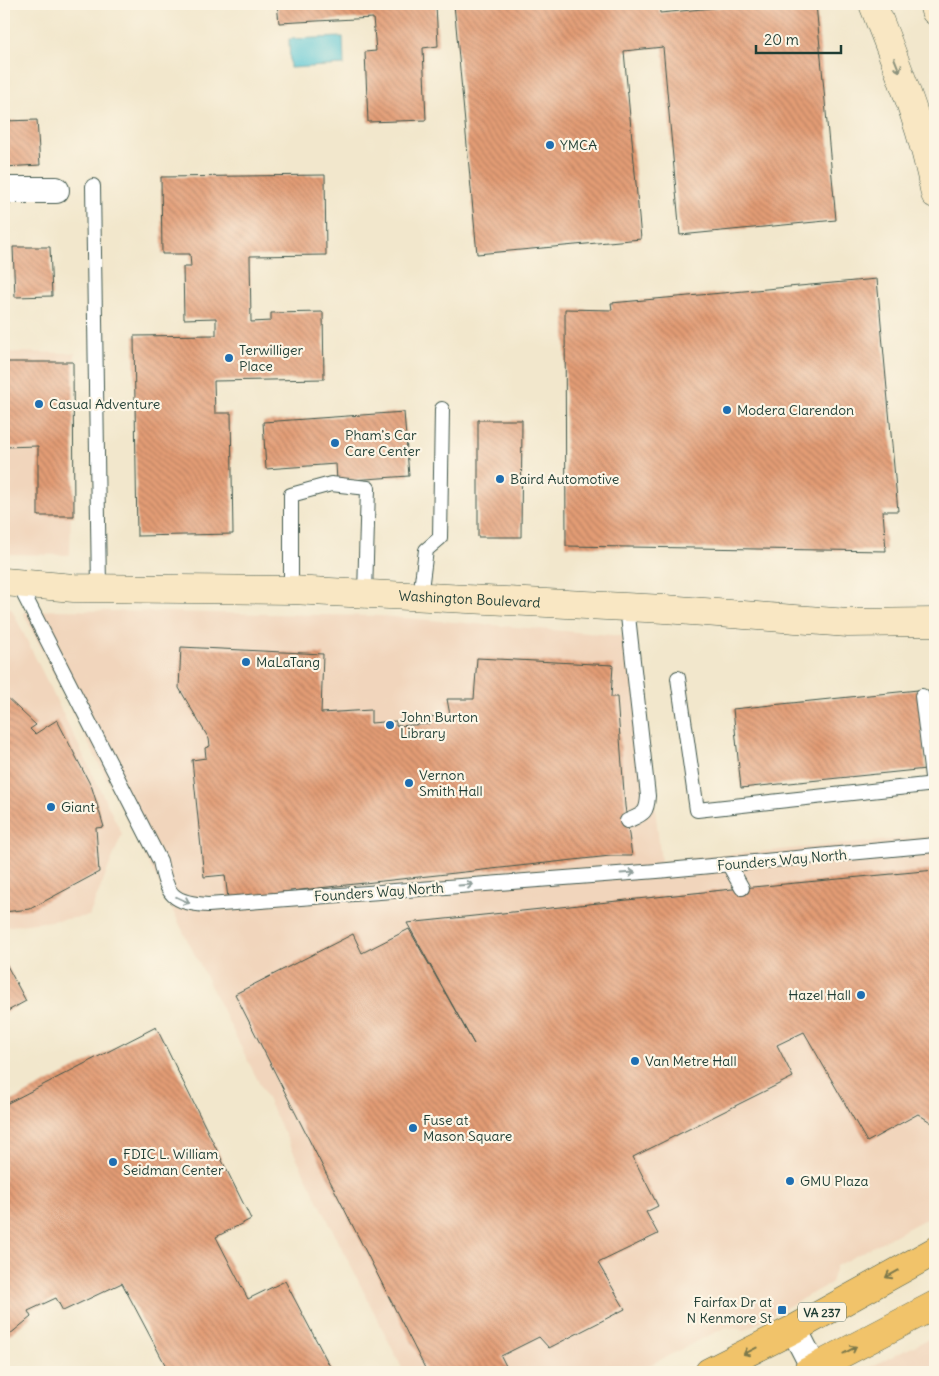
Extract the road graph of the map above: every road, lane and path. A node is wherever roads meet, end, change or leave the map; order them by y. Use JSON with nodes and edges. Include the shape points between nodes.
{"nodes":[{"id":1,"x":873,"y":4,"type":"edge"},
{"id":2,"x":933,"y":4,"type":"edge"},
{"id":3,"x":935,"y":11,"type":"edge"},
{"id":4,"x":93,"y":186,"type":"dead end"},
{"id":5,"x":4,"y":190,"type":"edge"},
{"id":6,"x":56,"y":190,"type":"dead end"},
{"id":7,"x":935,"y":194,"type":"edge"},
{"id":8,"x":442,"y":408,"type":"dead end"},
{"id":9,"x":11,"y":582,"type":"edge"},
{"id":10,"x":99,"y":588,"type":"junction"},
{"id":11,"x":291,"y":590,"type":"junction"},
{"id":12,"x":365,"y":594,"type":"junction"},
{"id":13,"x":420,"y":597,"type":"junction"},
{"id":14,"x":627,"y":607,"type":"junction"},
{"id":15,"x":935,"y":622,"type":"edge"},
{"id":16,"x":678,"y":678,"type":"dead end"},
{"id":17,"x":922,"y":696,"type":"dead end"},
{"id":18,"x":934,"y":785,"type":"edge"},
{"id":19,"x":627,"y":821,"type":"dead end"},
{"id":20,"x":935,"y":845,"type":"edge"},
{"id":21,"x":729,"y":864,"type":"junction"},
{"id":22,"x":742,"y":888,"type":"dead end"},
{"id":23,"x":935,"y":1250,"type":"edge"},
{"id":24,"x":935,"y":1305,"type":"edge"},
{"id":25,"x":794,"y":1329,"type":"junction"},
{"id":26,"x":812,"y":1371,"type":"edge"},
{"id":27,"x":709,"y":1372,"type":"edge"}],
"edges":[{"from":1,"to":7,"type":"main road","one_way":true,"via":[[909,95]]},
{"from":2,"to":3,"type":"main road"},
{"from":4,"to":10,"type":"lane"},
{"from":5,"to":6,"type":"street"},
{"from":8,"to":13,"type":"lane","via":[[440,538],[426,550]]},
{"from":9,"to":10,"type":"main road","name":"Washington Boulevard"},
{"from":9,"to":21,"type":"lane","name":"Founders Way North","one_way":true,"via":[[160,861],[166,886],[181,901],[208,905]]},
{"from":10,"to":11,"type":"main road","name":"Washington Boulevard"},
{"from":11,"to":12,"type":"main road","name":"Washington Boulevard"},
{"from":11,"to":12,"type":"lane","via":[[291,495],[331,484],[368,488]]},
{"from":12,"to":13,"type":"main road","name":"Washington Boulevard"},
{"from":13,"to":14,"type":"main road","name":"Washington Boulevard"},
{"from":14,"to":15,"type":"main road","name":"Washington Boulevard","via":[[848,623]]},
{"from":14,"to":19,"type":"lane","via":[[648,796],[647,808],[642,815]]},
{"from":16,"to":18,"type":"lane","via":[[697,810]]},
{"from":17,"to":18,"type":"lane"},
{"from":20,"to":21,"type":"lane","name":"Founders Way North"},
{"from":21,"to":22,"type":"lane"},
{"from":23,"to":25,"type":"main road","number":"VA 237","one_way":true},
{"from":26,"to":24,"type":"main road","one_way":true},
{"from":25,"to":26,"type":"street"},
{"from":25,"to":27,"type":"main road","number":"VA 237","one_way":true}]}
